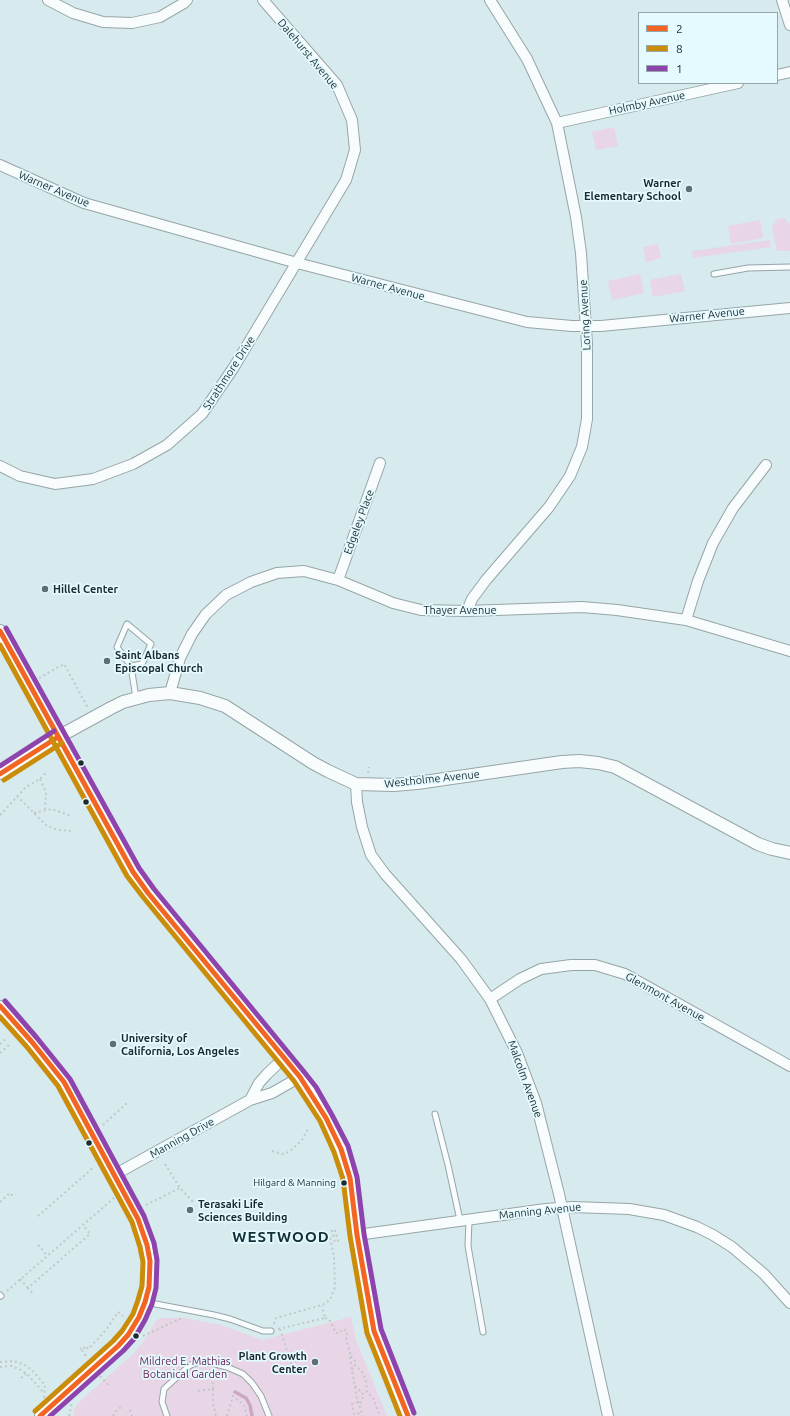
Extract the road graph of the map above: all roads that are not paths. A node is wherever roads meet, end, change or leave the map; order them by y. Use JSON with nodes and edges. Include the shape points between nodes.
{"nodes":[{"id":1,"x":48,"y":0,"type":"edge"},
{"id":2,"x":187,"y":0,"type":"edge"},
{"id":3,"x":263,"y":0,"type":"edge"},
{"id":4,"x":490,"y":0,"type":"edge"},
{"id":5,"x":782,"y":0,"type":"edge"},
{"id":6,"x":790,"y":25,"type":"edge"},
{"id":7,"x":790,"y":72,"type":"edge"},
{"id":8,"x":778,"y":75,"type":"edge"},
{"id":9,"x":733,"y":84,"type":"edge"},
{"id":10,"x":557,"y":123,"type":"junction"},
{"id":11,"x":0,"y":166,"type":"edge"},
{"id":12,"x":297,"y":263,"type":"junction"},
{"id":13,"x":790,"y":267,"type":"edge"},
{"id":14,"x":714,"y":274,"type":"dead end"},
{"id":15,"x":790,"y":308,"type":"edge"},
{"id":16,"x":586,"y":326,"type":"junction"},
{"id":17,"x":380,"y":463,"type":"dead end"},
{"id":18,"x":766,"y":465,"type":"dead end"},
{"id":19,"x":0,"y":466,"type":"edge"},
{"id":20,"x":338,"y":580,"type":"junction"},
{"id":21,"x":467,"y":611,"type":"junction"},
{"id":22,"x":686,"y":620,"type":"junction"},
{"id":23,"x":0,"y":631,"type":"edge"},
{"id":24,"x":790,"y":650,"type":"edge"},
{"id":25,"x":130,"y":666,"type":"junction"},
{"id":26,"x":170,"y":693,"type":"junction"},
{"id":27,"x":136,"y":698,"type":"junction"},
{"id":28,"x":58,"y":737,"type":"junction"},
{"id":29,"x":0,"y":774,"type":"edge"},
{"id":30,"x":356,"y":784,"type":"junction"},
{"id":31,"x":790,"y":853,"type":"edge"},
{"id":32,"x":490,"y":999,"type":"junction"},
{"id":33,"x":1,"y":1010,"type":"edge"},
{"id":34,"x":284,"y":1058,"type":"junction"},
{"id":35,"x":790,"y":1066,"type":"edge"},
{"id":36,"x":300,"y":1077,"type":"junction"},
{"id":37,"x":250,"y":1100,"type":"junction"},
{"id":38,"x":435,"y":1114,"type":"dead end"},
{"id":39,"x":114,"y":1175,"type":"junction"},
{"id":40,"x":562,"y":1208,"type":"junction"},
{"id":41,"x":465,"y":1220,"type":"junction"},
{"id":42,"x":357,"y":1235,"type":"junction"},
{"id":43,"x":145,"y":1302,"type":"junction"},
{"id":44,"x":790,"y":1303,"type":"edge"},
{"id":45,"x":271,"y":1331,"type":"road end"},
{"id":46,"x":483,"y":1332,"type":"dead end"},
{"id":47,"x":43,"y":1415,"type":"edge"},
{"id":48,"x":168,"y":1416,"type":"edge"},
{"id":49,"x":269,"y":1416,"type":"edge"},
{"id":50,"x":408,"y":1416,"type":"edge"},
{"id":51,"x":608,"y":1416,"type":"edge"}],
"edges":[{"from":1,"to":2,"type":"street","via":[[73,14],[103,22],[132,23],[160,17]]},
{"from":3,"to":12,"type":"street","name":"Dalehurst Avenue","via":[[337,85],[352,120],[355,150],[346,180]]},
{"from":4,"to":10,"type":"street","name":"Loring Avenue","via":[[527,59]]},
{"from":5,"to":6,"type":"street"},
{"from":7,"to":8,"type":"street"},
{"from":9,"to":10,"type":"street","name":"Holmby Avenue"},
{"from":10,"to":16,"type":"street","name":"Loring Avenue","via":[[576,217]]},
{"from":11,"to":12,"type":"street","name":"Warner Avenue","via":[[84,203]]},
{"from":12,"to":16,"type":"street","name":"Warner Avenue","via":[[527,322]]},
{"from":12,"to":19,"type":"street","name":"Strathmore Drive","via":[[234,367],[202,414],[167,445],[133,464],[93,479],[55,484],[20,476]]},
{"from":13,"to":14,"type":"lane","via":[[748,268]]},
{"from":15,"to":16,"type":"street","name":"Warner Avenue"},
{"from":16,"to":21,"type":"street","name":"Loring Avenue","via":[[587,419],[582,447],[570,476],[550,507],[486,580],[472,599]]},
{"from":17,"to":20,"type":"street","name":"Edgeley Place"},
{"from":18,"to":22,"type":"street","via":[[733,508],[713,543]]},
{"from":20,"to":21,"type":"street","name":"Thayer Avenue","via":[[393,603],[421,610]]},
{"from":20,"to":26,"type":"street","name":"Thayer Avenue","via":[[304,571],[277,573],[251,582],[226,596],[206,614],[192,634],[180,658]]},
{"from":21,"to":22,"type":"street","name":"Thayer Avenue","via":[[582,607]]},
{"from":22,"to":24,"type":"street","name":"Thayer Avenue"},
{"from":23,"to":28,"type":"street"},
{"from":25,"to":25,"type":"lane","via":[[142,664],[151,644],[127,624],[117,647]]},
{"from":25,"to":27,"type":"lane"},
{"from":26,"to":27,"type":"street","name":"Westholme Avenue"},
{"from":26,"to":30,"type":"street","name":"Westholme Avenue","via":[[200,698],[225,706],[328,772]]},
{"from":27,"to":28,"type":"street","name":"Westholme Avenue","via":[[111,708]]},
{"from":28,"to":29,"type":"street","name":"Westholme Avenue"},
{"from":28,"to":34,"type":"street","via":[[133,872]]},
{"from":30,"to":31,"type":"street","name":"Westholme Avenue","via":[[409,784],[562,762],[598,763],[615,767],[758,844]]},
{"from":30,"to":32,"type":"street","name":"Malcolm Avenue","via":[[362,827],[371,855],[461,959]]},
{"from":32,"to":35,"type":"street","name":"Glenmont Avenue","via":[[520,979],[541,969],[595,965],[625,974]]},
{"from":32,"to":40,"type":"street","name":"Malcolm Avenue","via":[[517,1052],[536,1103]]},
{"from":33,"to":39,"type":"street","via":[[32,1042],[64,1082]]},
{"from":34,"to":36,"type":"street"},
{"from":34,"to":37,"type":"street","name":"Manning Drive","via":[[263,1079]]},
{"from":36,"to":37,"type":"street","name":"Manning Drive","via":[[272,1093]]},
{"from":36,"to":42,"type":"street","via":[[320,1107],[341,1149],[350,1178]]},
{"from":37,"to":39,"type":"street","name":"Manning Drive"},
{"from":38,"to":41,"type":"lane"},
{"from":39,"to":43,"type":"street","via":[[138,1220],[147,1245],[150,1277]]},
{"from":40,"to":41,"type":"street","name":"Manning Avenue"},
{"from":40,"to":44,"type":"street","name":"Manning Avenue","via":[[629,1209],[664,1215],[697,1227],[732,1248],[764,1274]]},
{"from":40,"to":51,"type":"street","name":"Malcolm Avenue"},
{"from":41,"to":42,"type":"street","name":"Manning Avenue"},
{"from":41,"to":46,"type":"lane"},
{"from":42,"to":50,"type":"street","via":[[374,1331]]},
{"from":43,"to":45,"type":"lane","via":[[230,1319],[263,1331]]},
{"from":43,"to":47,"type":"street","via":[[128,1335]]},
{"from":48,"to":49,"type":"lane","via":[[162,1402],[164,1389],[195,1363],[211,1363],[243,1374],[261,1396]]}]}
